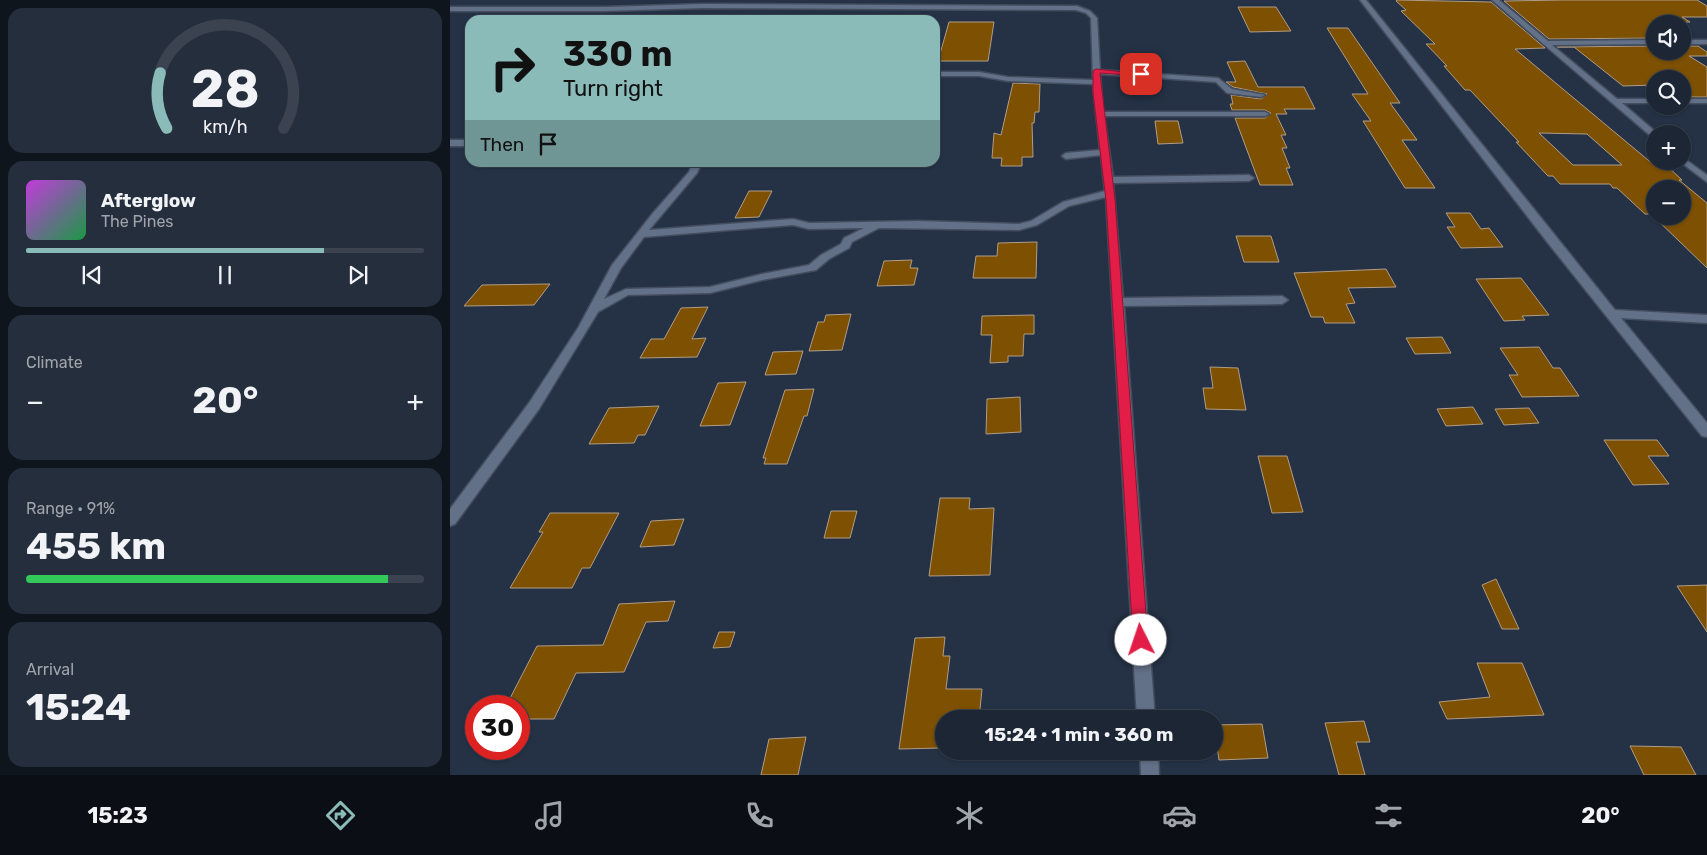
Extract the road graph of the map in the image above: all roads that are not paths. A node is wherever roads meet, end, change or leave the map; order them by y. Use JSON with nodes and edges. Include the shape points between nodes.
{"nodes":[{"id":1,"x":1363,"y":0,"type":"edge"},
{"id":2,"x":1495,"y":0,"type":"edge"},
{"id":3,"x":788,"y":3,"type":"edge"},
{"id":4,"x":450,"y":9,"type":"edge"},
{"id":5,"x":1646,"y":42,"type":"edge"},
{"id":6,"x":1691,"y":42,"type":"edge"},
{"id":7,"x":1707,"y":42,"type":"edge"},
{"id":8,"x":1546,"y":43,"type":"junction"},
{"id":9,"x":1096,"y":71,"type":"junction"},
{"id":10,"x":940,"y":74,"type":"edge"},
{"id":11,"x":1096,"y":82,"type":"junction"},
{"id":12,"x":1261,"y":95,"type":"dead end"},
{"id":13,"x":1614,"y":101,"type":"junction"},
{"id":14,"x":1646,"y":101,"type":"edge"},
{"id":15,"x":1691,"y":101,"type":"edge"},
{"id":16,"x":1707,"y":101,"type":"edge"},
{"id":17,"x":1100,"y":114,"type":"junction"},
{"id":18,"x":1265,"y":114,"type":"dead end"},
{"id":19,"x":1646,"y":128,"type":"edge"},
{"id":20,"x":465,"y":143,"type":"edge"},
{"id":21,"x":450,"y":144,"type":"edge"},
{"id":22,"x":1104,"y":152,"type":"junction"},
{"id":23,"x":1066,"y":156,"type":"dead end"},
{"id":24,"x":1691,"y":166,"type":"edge"},
{"id":25,"x":696,"y":167,"type":"edge"},
{"id":26,"x":1248,"y":178,"type":"dead end"},
{"id":27,"x":1707,"y":179,"type":"edge"},
{"id":28,"x":1108,"y":180,"type":"junction"},
{"id":29,"x":1110,"y":193,"type":"junction"},
{"id":30,"x":878,"y":224,"type":"junction"},
{"id":31,"x":641,"y":234,"type":"junction"},
{"id":32,"x":1282,"y":300,"type":"dead end"},
{"id":33,"x":1118,"y":302,"type":"junction"},
{"id":34,"x":593,"y":310,"type":"junction"},
{"id":35,"x":1611,"y":314,"type":"junction"},
{"id":36,"x":1707,"y":319,"type":"edge"},
{"id":37,"x":1707,"y":432,"type":"edge"},
{"id":38,"x":450,"y":520,"type":"edge"},
{"id":39,"x":1145,"y":710,"type":"edge"},
{"id":40,"x":1149,"y":760,"type":"edge"},
{"id":41,"x":1150,"y":775,"type":"edge"}],
"edges":[{"from":1,"to":35,"type":"street"},
{"from":2,"to":8,"type":"street"},
{"from":3,"to":4,"type":"street"},
{"from":3,"to":9,"type":"street","via":[[1077,8],[1094,18]]},
{"from":5,"to":8,"type":"street"},
{"from":6,"to":7,"type":"street"},
{"from":8,"to":13,"type":"street"},
{"from":9,"to":11,"type":"street"},
{"from":9,"to":12,"type":"street","via":[[1218,80],[1230,91]]},
{"from":10,"to":11,"type":"street","via":[[979,74],[1008,80]]},
{"from":11,"to":17,"type":"street"},
{"from":13,"to":14,"type":"street"},
{"from":13,"to":19,"type":"street"},
{"from":15,"to":16,"type":"street"},
{"from":17,"to":18,"type":"street"},
{"from":17,"to":22,"type":"street"},
{"from":20,"to":21,"type":"street"},
{"from":22,"to":23,"type":"street"},
{"from":22,"to":28,"type":"street"},
{"from":24,"to":27,"type":"street"},
{"from":25,"to":31,"type":"street"},
{"from":26,"to":28,"type":"street"},
{"from":28,"to":29,"type":"street"},
{"from":29,"to":30,"type":"street","via":[[1066,204],[1019,228]]},
{"from":29,"to":33,"type":"street"},
{"from":30,"to":31,"type":"street","via":[[808,226],[786,222]]},
{"from":30,"to":34,"type":"street","via":[[848,240],[845,246],[825,256],[812,268],[710,290],[626,292]]},
{"from":31,"to":34,"type":"street","via":[[616,267]]},
{"from":32,"to":33,"type":"street"},
{"from":33,"to":39,"type":"street"},
{"from":34,"to":38,"type":"street","via":[[534,406]]},
{"from":35,"to":36,"type":"street"},
{"from":35,"to":37,"type":"street"},
{"from":40,"to":41,"type":"street"}]}
